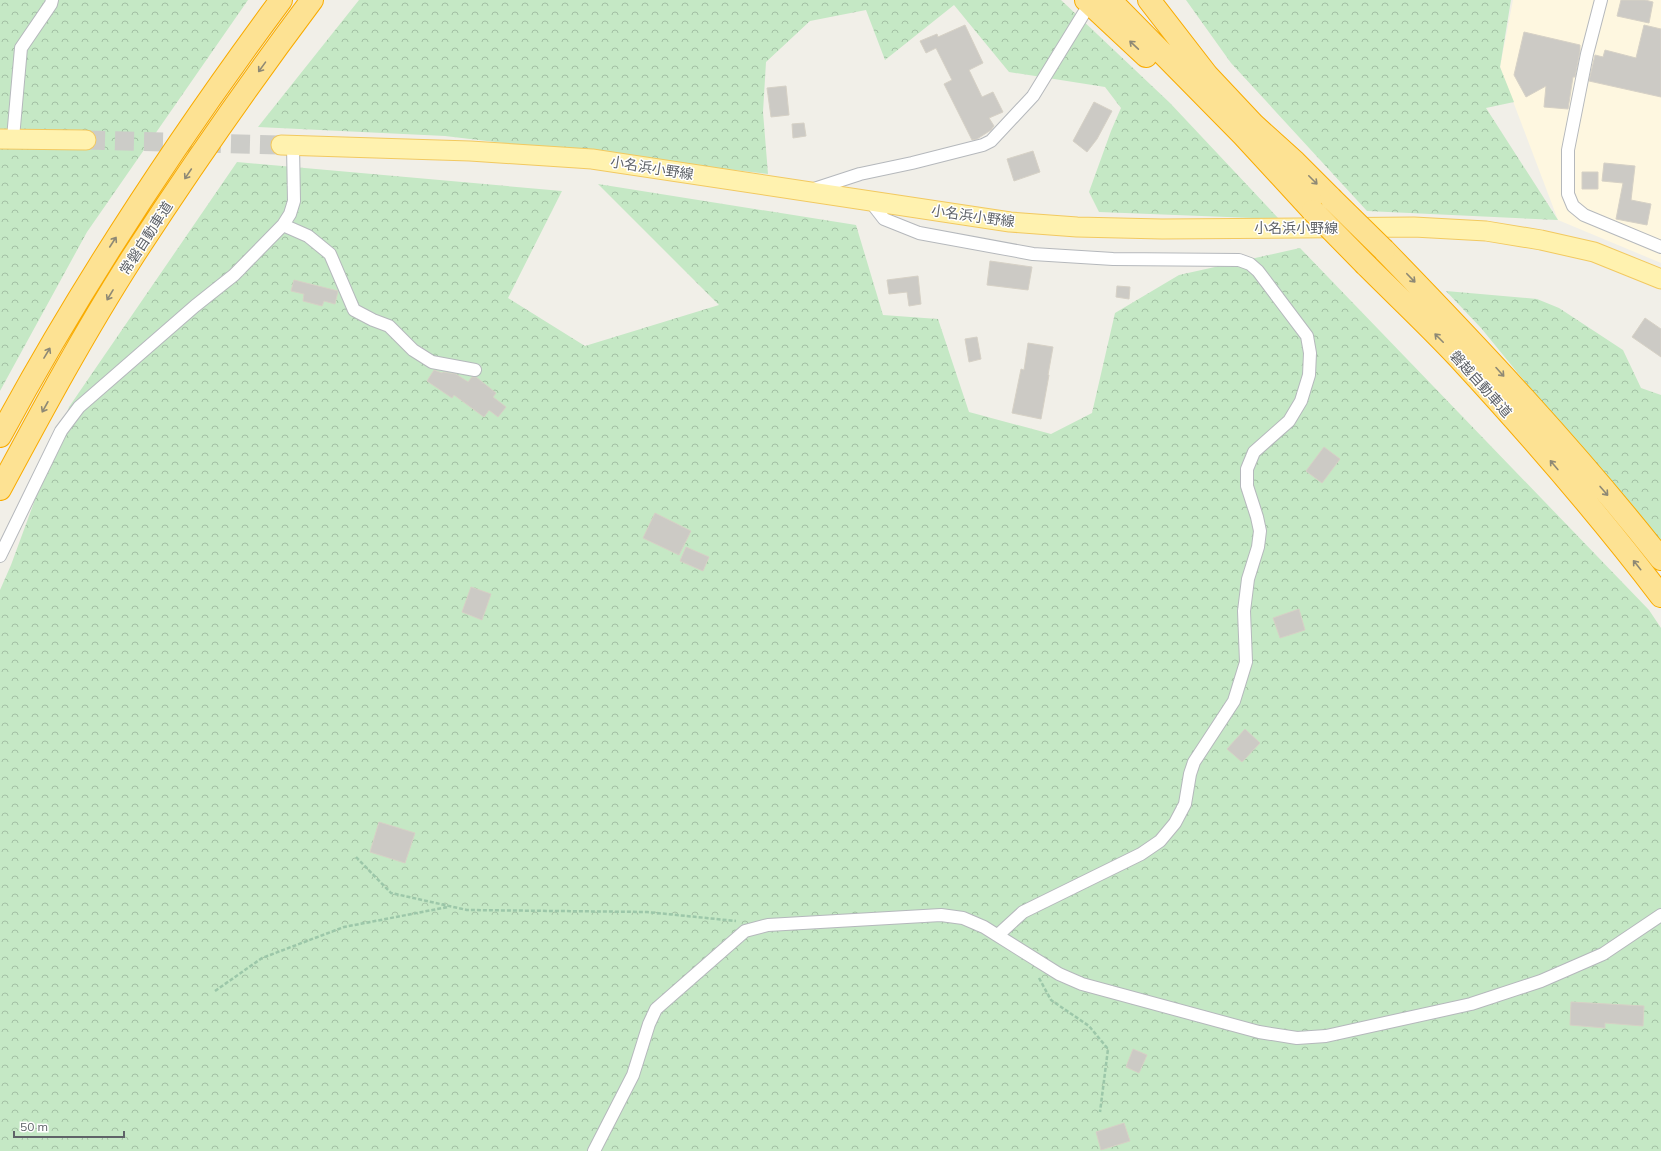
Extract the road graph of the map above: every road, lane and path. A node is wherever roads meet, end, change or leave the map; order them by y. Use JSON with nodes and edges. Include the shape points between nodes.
{"nodes":[{"id":1,"x":52,"y":0,"type":"edge"},
{"id":2,"x":264,"y":0,"type":"edge"},
{"id":3,"x":281,"y":0,"type":"edge"},
{"id":4,"x":312,"y":0,"type":"edge"},
{"id":5,"x":324,"y":0,"type":"edge"},
{"id":6,"x":1110,"y":0,"type":"edge"},
{"id":7,"x":1149,"y":0,"type":"edge"},
{"id":8,"x":1165,"y":0,"type":"edge"},
{"id":9,"x":1601,"y":0,"type":"edge"},
{"id":10,"x":1085,"y":7,"type":"edge"},
{"id":11,"x":286,"y":36,"type":"junction"},
{"id":12,"x":183,"y":136,"type":"junction"},
{"id":13,"x":6,"y":138,"type":"edge"},
{"id":14,"x":86,"y":140,"type":"tunnel mouth"},
{"id":15,"x":287,"y":145,"type":"joint"},
{"id":16,"x":1295,"y":162,"type":"junction"},
{"id":17,"x":1287,"y":185,"type":"junction"},
{"id":18,"x":806,"y":191,"type":"junction"},
{"id":19,"x":870,"y":201,"type":"junction"},
{"id":20,"x":283,"y":225,"type":"junction"},
{"id":21,"x":1661,"y":247,"type":"edge"},
{"id":22,"x":1661,"y":279,"type":"edge"},
{"id":23,"x":475,"y":370,"type":"dead end"},
{"id":24,"x":0,"y":436,"type":"edge"},
{"id":25,"x":0,"y":489,"type":"edge"},
{"id":26,"x":0,"y":556,"type":"edge"},
{"id":27,"x":1661,"y":559,"type":"edge"},
{"id":28,"x":1661,"y":596,"type":"edge"},
{"id":29,"x":356,"y":857,"type":"dead end"},
{"id":30,"x":450,"y":907,"type":"junction"},
{"id":31,"x":1661,"y":915,"type":"edge"},
{"id":32,"x":738,"y":922,"type":"dead end"},
{"id":33,"x":998,"y":936,"type":"junction"},
{"id":34,"x":1026,"y":953,"type":"junction"},
{"id":35,"x":215,"y":991,"type":"dead end"},
{"id":36,"x":1100,"y":1112,"type":"dead end"},
{"id":37,"x":594,"y":1151,"type":"edge"}],
"edges":[{"from":1,"to":13,"type":"street","via":[[52,4],[21,48]]},
{"from":2,"to":12,"type":"highway","via":[[212,80]]},
{"from":3,"to":12,"type":"highway","name":"常磐自動車道"},
{"from":4,"to":11,"type":"highway","name":"常磐自動車道"},
{"from":5,"to":11,"type":"highway"},
{"from":6,"to":17,"type":"highway","via":[[1243,135]]},
{"from":7,"to":16,"type":"highway","via":[[1208,75],[1254,125]]},
{"from":8,"to":16,"type":"highway","via":[[1214,68],[1259,117]]},
{"from":9,"to":21,"type":"street","via":[[1587,54],[1568,150],[1568,194],[1573,206],[1584,214]]},
{"from":17,"to":10,"type":"highway","one_way":true},
{"from":10,"to":18,"type":"street","via":[[1033,96],[991,141],[912,164],[860,174]]},
{"from":11,"to":25,"type":"highway","name":"常磐自動車道","one_way":true,"via":[[223,121],[132,258]]},
{"from":24,"to":12,"type":"highway","name":"常磐自動車道","one_way":true,"via":[[108,250]]},
{"from":13,"to":14,"type":"main road"},
{"from":15,"to":18,"type":"main road","name":"小名浜小野線","via":[[470,151],[592,159]]},
{"from":15,"to":20,"type":"street","via":[[294,201]]},
{"from":16,"to":27,"type":"highway","name":"磐越自動車道","one_way":true,"bridge":true,"via":[[1470,339]]},
{"from":28,"to":17,"type":"highway","name":"磐越自動車道","one_way":true,"bridge":true,"via":[[1531,438],[1458,357]]},
{"from":18,"to":19,"type":"main road","name":"小名浜小野線"},
{"from":19,"to":22,"type":"main road","name":"小名浜小野線","via":[[1010,222],[1076,226],[1162,229],[1414,227],[1486,231],[1594,252]]},
{"from":19,"to":33,"type":"street","via":[[884,220],[919,233],[1033,254],[1113,259],[1239,260],[1250,264],[1258,271],[1307,336],[1310,353],[1310,375],[1301,401],[1289,421],[1254,452],[1247,469],[1247,486],[1260,531],[1248,579],[1244,611],[1246,662],[1234,701],[1194,762],[1185,804],[1175,823],[1160,841],[1141,854],[1023,912]]},
{"from":20,"to":23,"type":"street","via":[[308,236],[330,254],[354,310],[389,326],[413,350],[432,362]]},
{"from":20,"to":26,"type":"street","via":[[234,275],[79,408],[61,431]]},
{"from":29,"to":30,"type":"path","via":[[391,893]]},
{"from":30,"to":32,"type":"path","via":[[467,910],[647,912]]},
{"from":30,"to":35,"type":"path","via":[[344,927],[262,958]]},
{"from":31,"to":34,"type":"street","via":[[1603,954],[1541,981],[1471,1004],[1326,1036],[1297,1038],[1259,1032],[1082,984],[1059,974]]},
{"from":33,"to":34,"type":"street"},
{"from":33,"to":37,"type":"street","via":[[963,918],[941,915],[768,925],[745,931],[656,1009],[633,1075]]},
{"from":34,"to":36,"type":"path","via":[[1051,1000],[1089,1026],[1108,1049]]}]}
